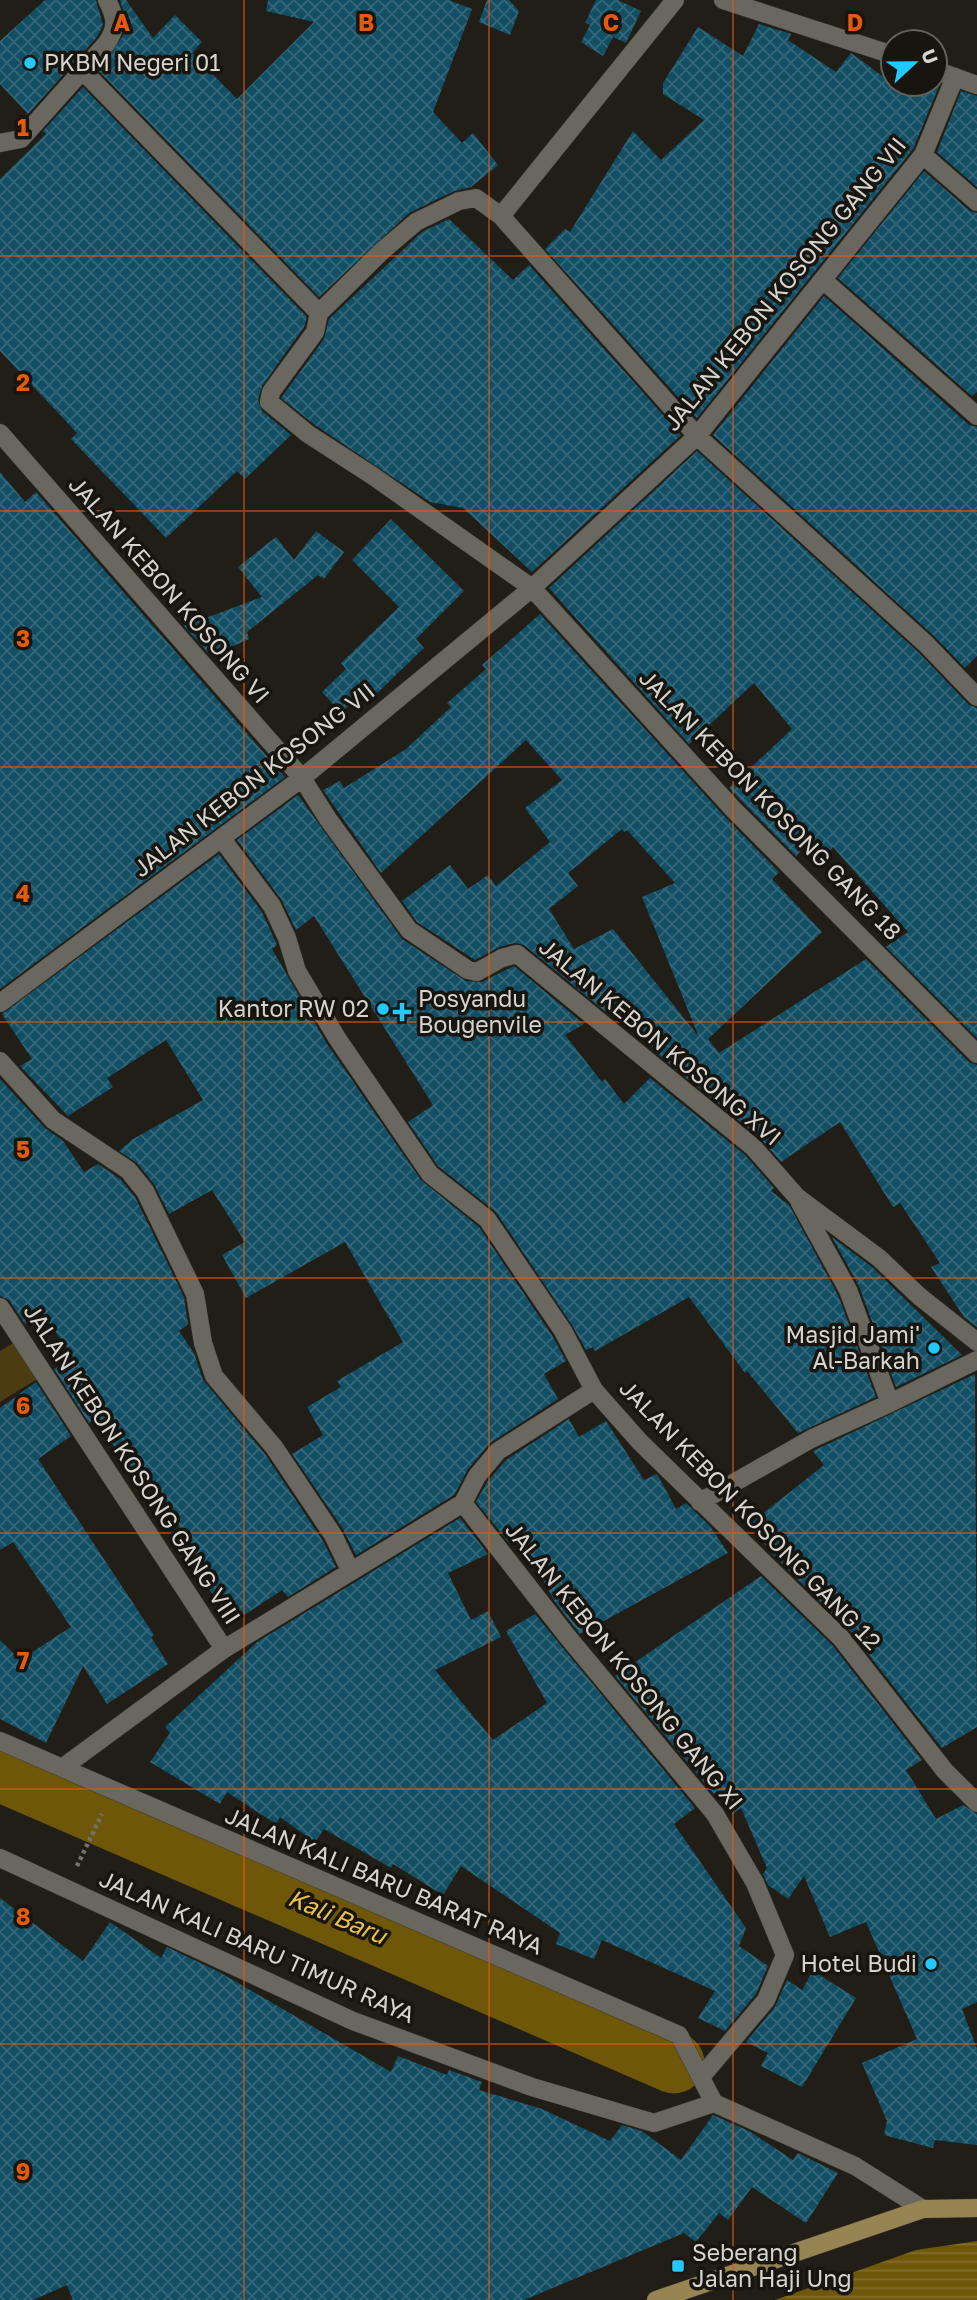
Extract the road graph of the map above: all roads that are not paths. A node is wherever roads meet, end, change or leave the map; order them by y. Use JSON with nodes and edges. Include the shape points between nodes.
{"nodes":[{"id":1,"x":107,"y":0,"type":"edge"},
{"id":2,"x":675,"y":0,"type":"edge"},
{"id":3,"x":723,"y":0,"type":"edge"},
{"id":4,"x":749,"y":3,"type":"edge"},
{"id":5,"x":879,"y":50,"type":"edge"},
{"id":6,"x":81,"y":69,"type":"junction"},
{"id":7,"x":949,"y":75,"type":"edge"},
{"id":8,"x":955,"y":77,"type":"junction"},
{"id":9,"x":977,"y":85,"type":"edge"},
{"id":10,"x":0,"y":143,"type":"edge"},
{"id":11,"x":923,"y":155,"type":"junction"},
{"id":12,"x":977,"y":202,"type":"edge"},
{"id":13,"x":501,"y":216,"type":"junction"},
{"id":14,"x":823,"y":280,"type":"junction"},
{"id":15,"x":319,"y":313,"type":"junction"},
{"id":16,"x":977,"y":415,"type":"edge"},
{"id":17,"x":0,"y":433,"type":"edge"},
{"id":18,"x":697,"y":436,"type":"junction"},
{"id":19,"x":532,"y":588,"type":"junction"},
{"id":20,"x":977,"y":697,"type":"edge"},
{"id":21,"x":302,"y":778,"type":"junction"},
{"id":22,"x":222,"y":839,"type":"junction"},
{"id":23,"x":3,"y":994,"type":"edge"},
{"id":24,"x":975,"y":1046,"type":"edge"},
{"id":25,"x":0,"y":1061,"type":"edge"},
{"id":26,"x":797,"y":1197,"type":"junction"},
{"id":27,"x":0,"y":1307,"type":"edge"},
{"id":28,"x":977,"y":1342,"type":"edge"},
{"id":29,"x":977,"y":1360,"type":"edge"},
{"id":30,"x":594,"y":1390,"type":"junction"},
{"id":31,"x":890,"y":1404,"type":"junction"},
{"id":32,"x":700,"y":1502,"type":"junction"},
{"id":33,"x":463,"y":1503,"type":"junction"},
{"id":34,"x":350,"y":1570,"type":"junction"},
{"id":35,"x":224,"y":1649,"type":"junction"},
{"id":36,"x":0,"y":1741,"type":"edge"},
{"id":37,"x":62,"y":1768,"type":"junction"},
{"id":38,"x":977,"y":1803,"type":"edge"},
{"id":39,"x":0,"y":1858,"type":"edge"},
{"id":40,"x":701,"y":2077,"type":"junction"},
{"id":41,"x":715,"y":2103,"type":"junction"},
{"id":42,"x":925,"y":2208,"type":"junction"},
{"id":43,"x":972,"y":2208,"type":"edge"},
{"id":44,"x":656,"y":2300,"type":"edge"}],
"edges":[{"from":1,"to":6,"type":"street","via":[[116,31]]},
{"from":2,"to":13,"type":"street"},
{"from":3,"to":4,"type":"street"},
{"from":4,"to":5,"type":"street"},
{"from":6,"to":10,"type":"street","via":[[21,139]]},
{"from":6,"to":15,"type":"street"},
{"from":7,"to":8,"type":"street"},
{"from":8,"to":9,"type":"street"},
{"from":8,"to":11,"type":"street","name":"JALAN KEBON KOSONG GANG VII"},
{"from":11,"to":12,"type":"street"},
{"from":11,"to":14,"type":"street","name":"JALAN KEBON KOSONG GANG VII"},
{"from":13,"to":15,"type":"street","via":[[476,198],[459,201],[416,222]]},
{"from":13,"to":18,"type":"street"},
{"from":14,"to":16,"type":"street"},
{"from":14,"to":18,"type":"street","name":"JALAN KEBON KOSONG GANG VII"},
{"from":15,"to":19,"type":"street","name":"JALAN KEBON KOSONG GANG 18","via":[[315,332],[271,392],[269,402],[308,434]]},
{"from":17,"to":21,"type":"street","name":"JALAN KEBON KOSONG VI"},
{"from":18,"to":19,"type":"street","name":"JALAN KEBON KOSONG GANG VII"},
{"from":18,"to":20,"type":"street","via":[[926,644]]},
{"from":19,"to":21,"type":"street","name":"JALAN KEBON KOSONG VII"},
{"from":19,"to":24,"type":"street","name":"JALAN KEBON KOSONG GANG 18","via":[[733,808]]},
{"from":21,"to":22,"type":"street","name":"JALAN KEBON KOSONG VII"},
{"from":21,"to":26,"type":"street","name":"JALAN KEBON KOSONG XVI","via":[[409,930],[468,970],[483,971],[517,954],[753,1147]]},
{"from":22,"to":23,"type":"street","name":"JALAN KEBON KOSONG VII"},
{"from":22,"to":30,"type":"street","name":"JALAN KEBON KOSONG GANG 12","via":[[272,906],[297,971],[337,1038],[430,1174],[487,1219],[563,1331]]},
{"from":25,"to":34,"type":"street","via":[[52,1119],[128,1170],[145,1191],[195,1294],[214,1376],[274,1447],[333,1535]]},
{"from":26,"to":28,"type":"street","name":"JALAN KEBON KOSONG XVI"},
{"from":26,"to":31,"type":"street","via":[[848,1290]]},
{"from":27,"to":35,"type":"street","name":"JALAN KEBON KOSONG GANG VIII"},
{"from":29,"to":31,"type":"street"},
{"from":30,"to":32,"type":"street","name":"JALAN KEBON KOSONG GANG 12"},
{"from":30,"to":33,"type":"street","via":[[498,1451]]},
{"from":31,"to":32,"type":"street","via":[[811,1439]]},
{"from":32,"to":38,"type":"street","name":"JALAN KEBON KOSONG GANG 12","via":[[841,1638],[945,1771]]},
{"from":33,"to":34,"type":"street"},
{"from":33,"to":40,"type":"street","name":"JALAN KEBON KOSONG GANG XI","via":[[715,1814],[755,1883],[785,1955],[766,2000]]},
{"from":34,"to":35,"type":"street"},
{"from":35,"to":37,"type":"street"},
{"from":36,"to":37,"type":"street","name":"JALAN KALI BARU BARAT RAYA"},
{"from":37,"to":40,"type":"street","name":"JALAN KALI BARU BARAT RAYA","via":[[679,2035]]},
{"from":39,"to":41,"type":"street","name":"JALAN KALI BARU TIMUR RAYA","via":[[353,2021],[531,2087],[654,2123]]},
{"from":40,"to":41,"type":"street","name":"JALAN KALI BARU BARAT RAYA"},
{"from":41,"to":42,"type":"street","via":[[855,2166]]},
{"from":42,"to":43,"type":"main road"},
{"from":42,"to":44,"type":"main road"}]}
